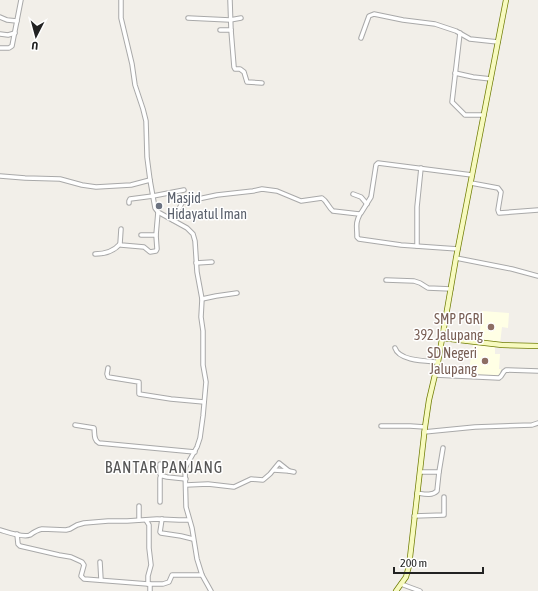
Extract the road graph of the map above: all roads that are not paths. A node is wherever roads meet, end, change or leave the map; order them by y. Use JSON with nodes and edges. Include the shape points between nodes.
{"nodes":[{"id":1,"x":21,"y":0,"type":"edge"},
{"id":2,"x":121,"y":0,"type":"edge"},
{"id":3,"x":230,"y":0,"type":"edge"},
{"id":4,"x":506,"y":0,"type":"edge"},
{"id":5,"x":0,"y":16,"type":"edge"},
{"id":6,"x":188,"y":18,"type":"dead end"},
{"id":7,"x":242,"y":18,"type":"dead end"},
{"id":8,"x":230,"y":20,"type":"junction"},
{"id":9,"x":17,"y":21,"type":"junction"},
{"id":10,"x":220,"y":30,"type":"dead end"},
{"id":11,"x":231,"y":30,"type":"junction"},
{"id":12,"x":15,"y":33,"type":"junction"},
{"id":13,"x":460,"y":33,"type":"junction"},
{"id":14,"x":0,"y":34,"type":"edge"},
{"id":15,"x":361,"y":38,"type":"dead end"},
{"id":16,"x":498,"y":42,"type":"junction"},
{"id":17,"x":0,"y":48,"type":"edge"},
{"id":18,"x":455,"y":72,"type":"junction"},
{"id":19,"x":491,"y":79,"type":"junction"},
{"id":20,"x":262,"y":83,"type":"dead end"},
{"id":21,"x":484,"y":115,"type":"junction"},
{"id":22,"x":421,"y":168,"type":"junction"},
{"id":23,"x":0,"y":176,"type":"edge"},
{"id":24,"x":472,"y":176,"type":"junction"},
{"id":25,"x":150,"y":180,"type":"junction"},
{"id":26,"x":471,"y":183,"type":"junction"},
{"id":27,"x":184,"y":190,"type":"dead end"},
{"id":28,"x":353,"y":194,"type":"dead end"},
{"id":29,"x":154,"y":196,"type":"junction"},
{"id":30,"x":129,"y":203,"type":"dead end"},
{"id":31,"x":367,"y":204,"type":"junction"},
{"id":32,"x":538,"y":210,"type":"edge"},
{"id":33,"x":158,"y":212,"type":"junction"},
{"id":34,"x":361,"y":213,"type":"junction"},
{"id":35,"x":173,"y":220,"type":"junction"},
{"id":36,"x":121,"y":229,"type":"dead end"},
{"id":37,"x":141,"y":235,"type":"dead end"},
{"id":38,"x":156,"y":235,"type":"junction"},
{"id":39,"x":120,"y":244,"type":"junction"},
{"id":40,"x":417,"y":246,"type":"junction"},
{"id":41,"x":458,"y":249,"type":"junction"},
{"id":42,"x":95,"y":254,"type":"dead end"},
{"id":43,"x":456,"y":258,"type":"junction"},
{"id":44,"x":212,"y":262,"type":"dead end"},
{"id":45,"x":196,"y":263,"type":"junction"},
{"id":46,"x":538,"y":276,"type":"edge"},
{"id":47,"x":386,"y":280,"type":"dead end"},
{"id":48,"x":451,"y":288,"type":"junction"},
{"id":49,"x":237,"y":293,"type":"dead end"},
{"id":50,"x":202,"y":299,"type":"junction"},
{"id":51,"x":442,"y":338,"type":"junction"},
{"id":52,"x":538,"y":346,"type":"edge"},
{"id":53,"x":395,"y":348,"type":"dead end"},
{"id":54,"x":438,"y":362,"type":"junction"},
{"id":55,"x":108,"y":368,"type":"dead end"},
{"id":56,"x":538,"y":371,"type":"edge"},
{"id":57,"x":435,"y":375,"type":"junction"},
{"id":58,"x":204,"y":402,"type":"junction"},
{"id":59,"x":538,"y":423,"type":"edge"},
{"id":60,"x":75,"y":425,"type":"dead end"},
{"id":61,"x":381,"y":426,"type":"dead end"},
{"id":62,"x":425,"y":427,"type":"junction"},
{"id":63,"x":424,"y":432,"type":"junction"},
{"id":64,"x":443,"y":448,"type":"dead end"},
{"id":65,"x":195,"y":452,"type":"junction"},
{"id":66,"x":160,"y":464,"type":"dead end"},
{"id":67,"x":274,"y":470,"type":"junction"},
{"id":68,"x":288,"y":471,"type":"junction"},
{"id":69,"x":294,"y":472,"type":"dead end"},
{"id":70,"x":420,"y":472,"type":"junction"},
{"id":71,"x":440,"y":472,"type":"junction"},
{"id":72,"x":161,"y":475,"type":"junction"},
{"id":73,"x":186,"y":479,"type":"junction"},
{"id":74,"x":186,"y":485,"type":"junction"},
{"id":75,"x":418,"y":493,"type":"junction"},
{"id":76,"x":444,"y":497,"type":"dead end"},
{"id":77,"x":160,"y":502,"type":"dead end"},
{"id":78,"x":139,"y":506,"type":"dead end"},
{"id":79,"x":414,"y":516,"type":"junction"},
{"id":80,"x":139,"y":520,"type":"junction"},
{"id":81,"x":146,"y":520,"type":"junction"},
{"id":82,"x":162,"y":520,"type":"junction"},
{"id":83,"x":189,"y":520,"type":"junction"},
{"id":84,"x":0,"y":530,"type":"edge"},
{"id":85,"x":17,"y":534,"type":"junction"},
{"id":86,"x":193,"y":539,"type":"junction"},
{"id":87,"x":100,"y":562,"type":"dead end"},
{"id":88,"x":202,"y":575,"type":"junction"},
{"id":89,"x":101,"y":580,"type":"junction"},
{"id":90,"x":149,"y":584,"type":"junction"},
{"id":91,"x":401,"y":584,"type":"junction"},
{"id":92,"x":150,"y":591,"type":"edge"},
{"id":93,"x":211,"y":591,"type":"edge"},
{"id":94,"x":396,"y":591,"type":"edge"},
{"id":95,"x":420,"y":591,"type":"edge"}],
"edges":[{"from":1,"to":9,"type":"street"},
{"from":2,"to":25,"type":"street","via":[[121,18],[135,85],[146,121]]},
{"from":3,"to":8,"type":"street"},
{"from":4,"to":16,"type":"street"},
{"from":5,"to":9,"type":"street"},
{"from":6,"to":8,"type":"street"},
{"from":7,"to":8,"type":"street"},
{"from":8,"to":11,"type":"street"},
{"from":9,"to":12,"type":"street"},
{"from":10,"to":11,"type":"street"},
{"from":11,"to":20,"type":"street","via":[[235,69],[243,70],[247,82]]},
{"from":12,"to":14,"type":"street"},
{"from":12,"to":17,"type":"street","via":[[11,47]]},
{"from":13,"to":15,"type":"street","via":[[436,24],[374,14],[369,16]]},
{"from":13,"to":16,"type":"street","via":[[470,38]]},
{"from":13,"to":18,"type":"street"},
{"from":16,"to":19,"type":"street"},
{"from":18,"to":19,"type":"street"},
{"from":18,"to":21,"type":"street","via":[[452,102],[465,115]]},
{"from":19,"to":21,"type":"street"},
{"from":21,"to":24,"type":"street"},
{"from":22,"to":24,"type":"street"},
{"from":22,"to":31,"type":"street","via":[[377,163],[372,193]]},
{"from":22,"to":40,"type":"street"},
{"from":23,"to":25,"type":"street","via":[[60,179],[96,187],[131,185]]},
{"from":24,"to":26,"type":"street"},
{"from":25,"to":29,"type":"street"},
{"from":26,"to":32,"type":"street","via":[[498,188],[499,213]]},
{"from":26,"to":41,"type":"street"},
{"from":27,"to":29,"type":"street"},
{"from":28,"to":31,"type":"street","via":[[361,197]]},
{"from":29,"to":30,"type":"street","via":[[130,199]]},
{"from":29,"to":33,"type":"street"},
{"from":31,"to":34,"type":"street"},
{"from":33,"to":35,"type":"street"},
{"from":33,"to":38,"type":"street"},
{"from":34,"to":35,"type":"street","via":[[333,211],[322,198],[301,201],[277,191],[262,189],[184,202]]},
{"from":34,"to":40,"type":"street","via":[[356,221],[359,239]]},
{"from":35,"to":45,"type":"street","via":[[193,234]]},
{"from":36,"to":39,"type":"street"},
{"from":37,"to":38,"type":"street"},
{"from":38,"to":39,"type":"street","via":[[156,251],[148,251],[144,246]]},
{"from":39,"to":42,"type":"street","via":[[116,249]]},
{"from":40,"to":41,"type":"street"},
{"from":41,"to":43,"type":"street"},
{"from":43,"to":46,"type":"street"},
{"from":43,"to":48,"type":"street"},
{"from":44,"to":45,"type":"street"},
{"from":45,"to":50,"type":"street"},
{"from":47,"to":48,"type":"street","via":[[414,281],[428,288]]},
{"from":48,"to":51,"type":"street"},
{"from":49,"to":50,"type":"street"},
{"from":50,"to":58,"type":"street","via":[[203,365],[206,382]]},
{"from":51,"to":52,"type":"street"},
{"from":51,"to":54,"type":"street"},
{"from":53,"to":54,"type":"street","via":[[406,357]]},
{"from":54,"to":57,"type":"street"},
{"from":55,"to":58,"type":"street","via":[[108,377],[139,382],[139,394]]},
{"from":56,"to":57,"type":"street","via":[[506,370],[499,378]]},
{"from":57,"to":62,"type":"street"},
{"from":58,"to":65,"type":"street","via":[[204,416]]},
{"from":59,"to":63,"type":"street"},
{"from":60,"to":65,"type":"street","via":[[94,428],[95,440],[99,443]]},
{"from":61,"to":62,"type":"street"},
{"from":62,"to":63,"type":"street"},
{"from":63,"to":70,"type":"street"},
{"from":64,"to":71,"type":"street"},
{"from":65,"to":73,"type":"street","via":[[186,466]]},
{"from":66,"to":72,"type":"street"},
{"from":67,"to":68,"type":"street"},
{"from":67,"to":68,"type":"street","via":[[279,463]]},
{"from":67,"to":74,"type":"street","via":[[263,480],[251,479],[234,487]]},
{"from":68,"to":69,"type":"street"},
{"from":70,"to":71,"type":"street"},
{"from":70,"to":75,"type":"street"},
{"from":71,"to":75,"type":"street","via":[[437,491],[433,494]]},
{"from":72,"to":73,"type":"street"},
{"from":72,"to":77,"type":"street"},
{"from":73,"to":74,"type":"street"},
{"from":74,"to":83,"type":"street"},
{"from":75,"to":79,"type":"street"},
{"from":76,"to":79,"type":"street","via":[[444,515]]},
{"from":78,"to":80,"type":"street"},
{"from":79,"to":91,"type":"street","via":[[409,566]]},
{"from":80,"to":81,"type":"street"},
{"from":80,"to":85,"type":"street","via":[[89,522],[70,529],[42,529],[26,536]]},
{"from":81,"to":82,"type":"street"},
{"from":81,"to":90,"type":"street","via":[[149,525],[151,565]]},
{"from":82,"to":83,"type":"street"},
{"from":82,"to":86,"type":"street","via":[[161,533]]},
{"from":83,"to":86,"type":"street"},
{"from":84,"to":85,"type":"street"},
{"from":85,"to":89,"type":"street","via":[[20,546],[71,557],[84,565],[81,575],[84,579]]},
{"from":86,"to":88,"type":"street"},
{"from":87,"to":89,"type":"street"},
{"from":88,"to":90,"type":"street","via":[[172,575],[168,583]]},
{"from":88,"to":93,"type":"street"},
{"from":89,"to":90,"type":"street"},
{"from":90,"to":92,"type":"street"},
{"from":91,"to":94,"type":"street"},
{"from":91,"to":95,"type":"street"}]}
